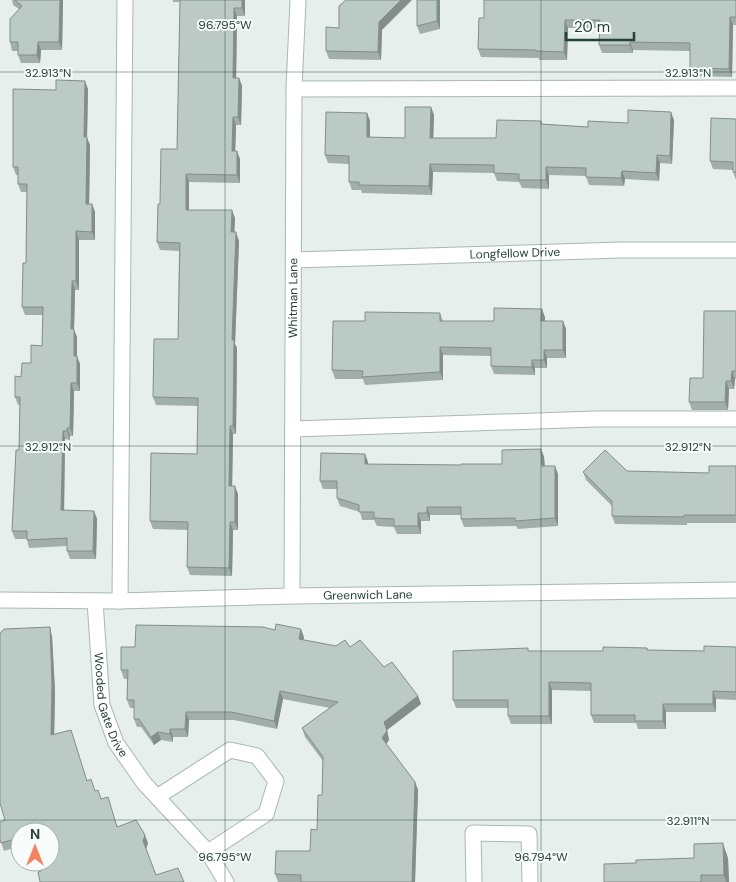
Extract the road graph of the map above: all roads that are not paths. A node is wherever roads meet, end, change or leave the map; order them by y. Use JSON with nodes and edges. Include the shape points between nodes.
{"nodes":[{"id":1,"x":126,"y":0,"type":"edge"},
{"id":2,"x":298,"y":0,"type":"edge"},
{"id":3,"x":736,"y":88,"type":"edge"},
{"id":4,"x":294,"y":89,"type":"junction"},
{"id":5,"x":736,"y":250,"type":"edge"},
{"id":6,"x":294,"y":260,"type":"junction"},
{"id":7,"x":736,"y":418,"type":"edge"},
{"id":8,"x":293,"y":429,"type":"junction"},
{"id":9,"x":736,"y":590,"type":"edge"},
{"id":10,"x":292,"y":596,"type":"junction"},
{"id":11,"x":0,"y":600,"type":"edge"},
{"id":12,"x":95,"y":601,"type":"junction"},
{"id":13,"x":120,"y":602,"type":"junction"},
{"id":14,"x":157,"y":798,"type":"junction"},
{"id":15,"x":208,"y":852,"type":"junction"},
{"id":16,"x":226,"y":882,"type":"edge"},
{"id":17,"x":474,"y":882,"type":"edge"},
{"id":18,"x":530,"y":882,"type":"edge"}],
"edges":[{"from":1,"to":13,"type":"street"},
{"from":2,"to":4,"type":"street","name":"Whitman Lane"},
{"from":3,"to":4,"type":"street"},
{"from":4,"to":6,"type":"street","name":"Whitman Lane"},
{"from":5,"to":6,"type":"street","name":"Longfellow Drive","via":[[621,250]]},
{"from":6,"to":8,"type":"street","name":"Whitman Lane"},
{"from":7,"to":8,"type":"street"},
{"from":8,"to":10,"type":"street","name":"Whitman Lane"},
{"from":9,"to":10,"type":"street","name":"Greenwich Lane"},
{"from":10,"to":13,"type":"street","name":"Greenwich Lane"},
{"from":11,"to":12,"type":"street","name":"Greenwich Lane"},
{"from":12,"to":13,"type":"street","name":"Greenwich Lane"},
{"from":12,"to":14,"type":"street","name":"Wooded Gate Drive","via":[[102,706],[116,743]]},
{"from":14,"to":15,"type":"street","name":"Wooded Gate Drive"},
{"from":14,"to":15,"type":"street","via":[[230,750],[257,756],[276,781],[266,814]]},
{"from":15,"to":16,"type":"street","name":"Wooded Gate Drive"},
{"from":17,"to":18,"type":"street","via":[[473,833],[529,834]]}]}
